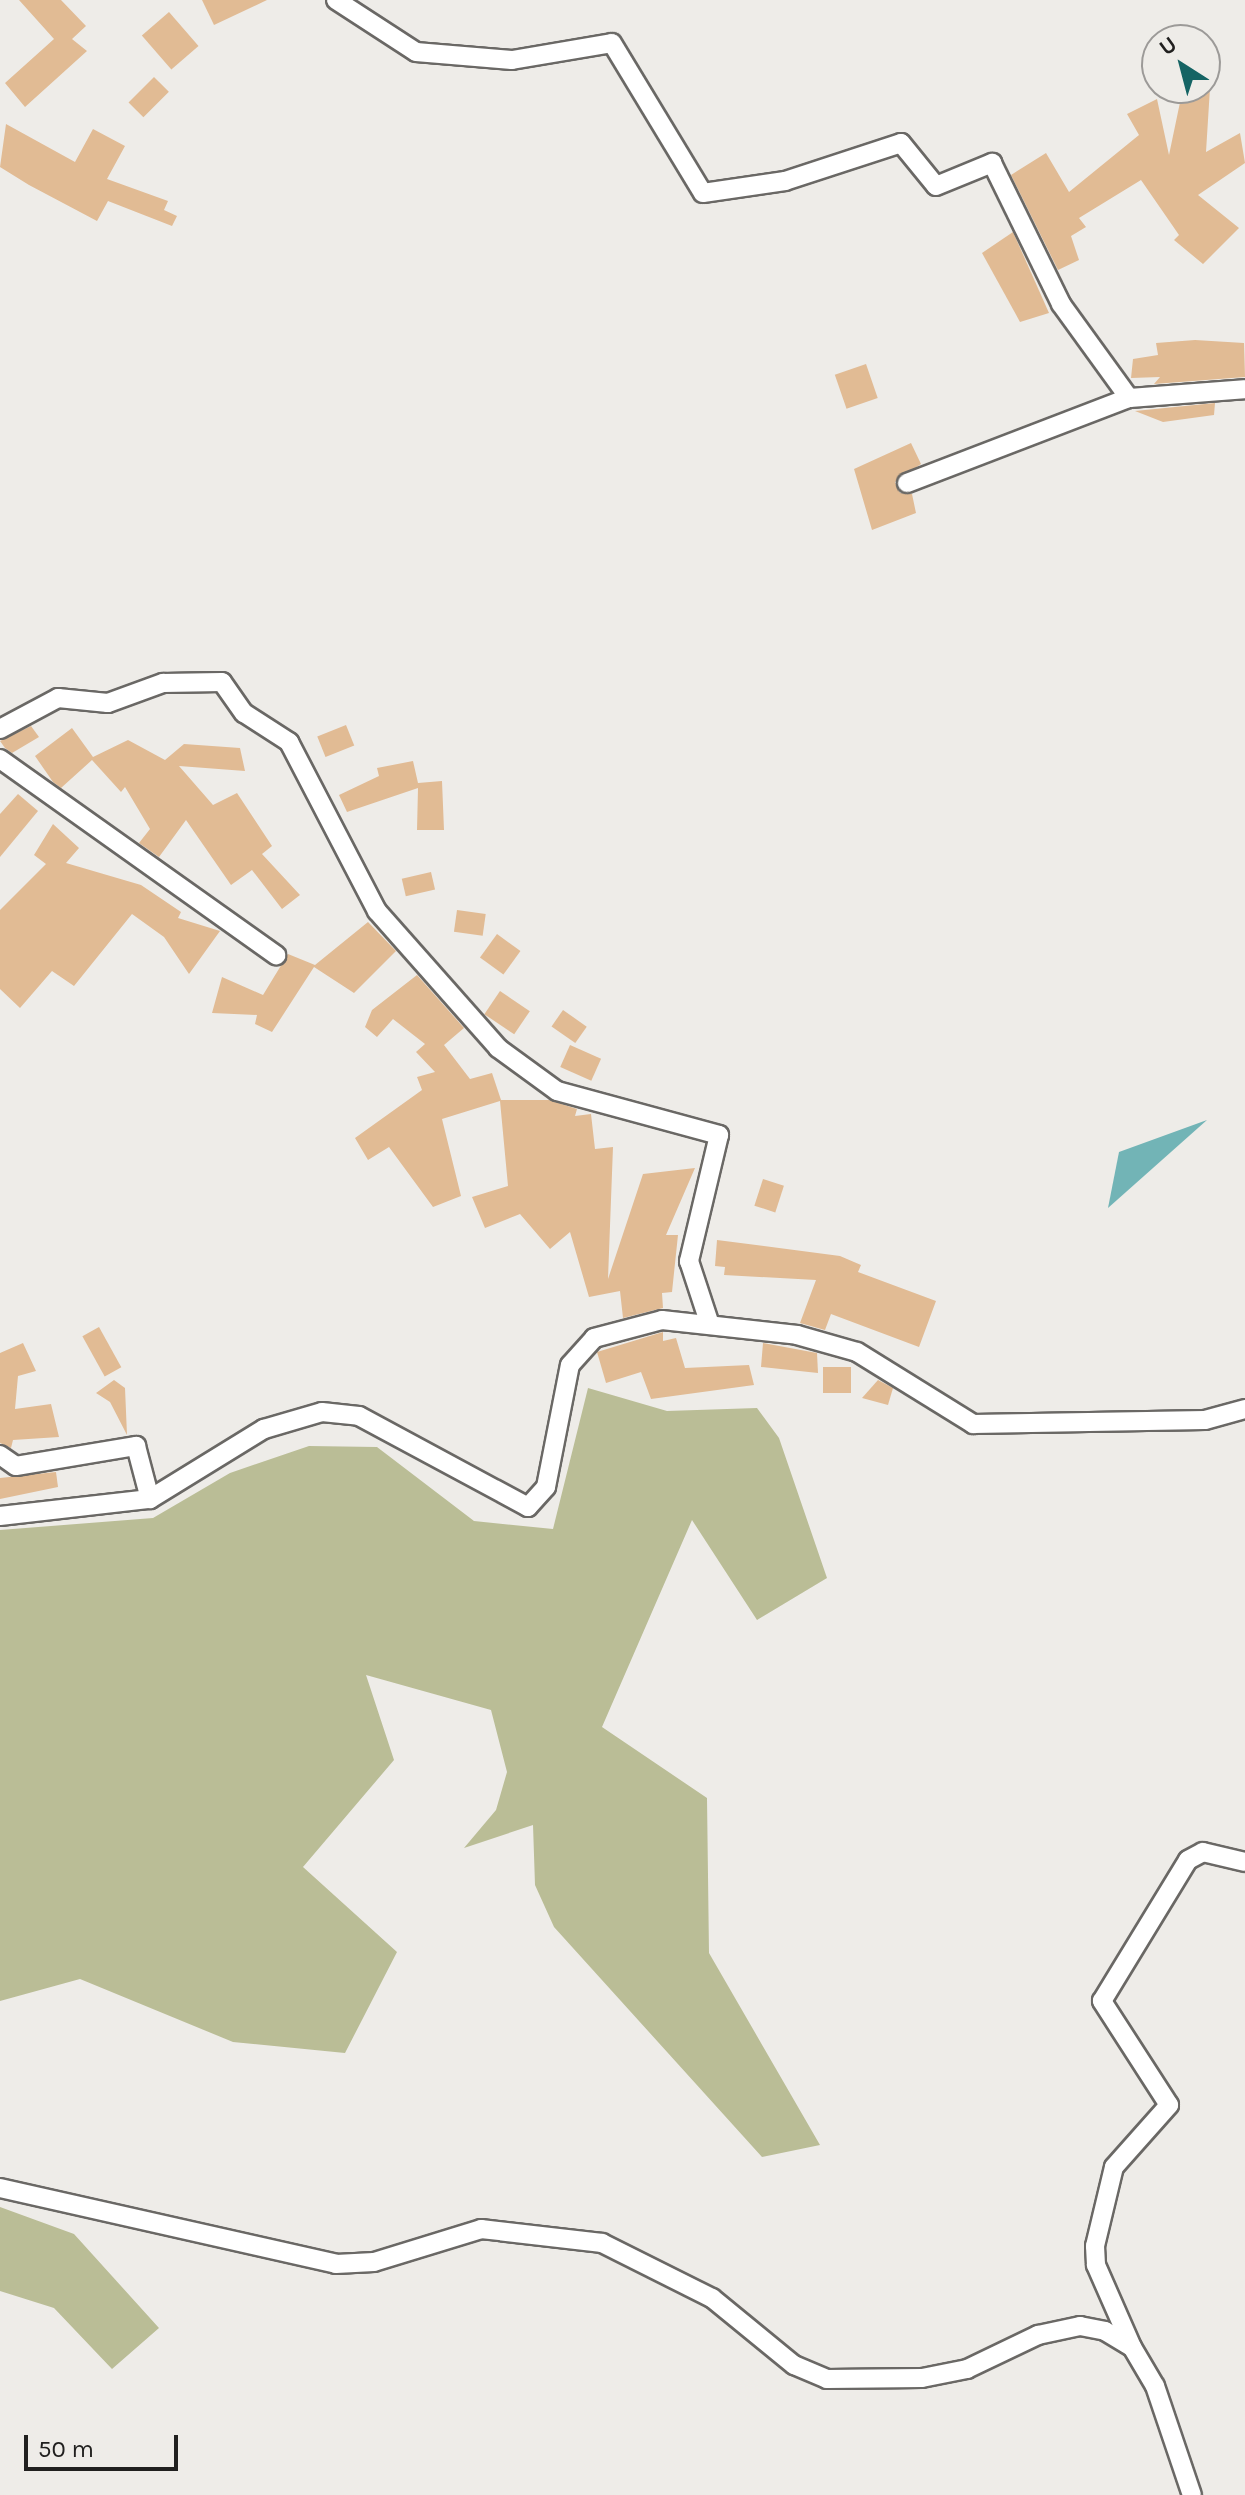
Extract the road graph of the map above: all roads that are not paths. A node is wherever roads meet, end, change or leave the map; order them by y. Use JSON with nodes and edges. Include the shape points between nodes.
{"nodes":[{"id":1,"x":336,"y":0,"type":"edge"},
{"id":2,"x":1245,"y":389,"type":"edge"},
{"id":3,"x":1129,"y":398,"type":"junction"},
{"id":4,"x":907,"y":483,"type":"dead end"},
{"id":5,"x":0,"y":729,"type":"edge"},
{"id":6,"x":0,"y":759,"type":"edge"},
{"id":7,"x":276,"y":955,"type":"dead end"},
{"id":8,"x":710,"y":1325,"type":"junction"},
{"id":9,"x":1245,"y":1409,"type":"edge"},
{"id":10,"x":1,"y":1457,"type":"edge"},
{"id":11,"x":150,"y":1499,"type":"junction"},
{"id":12,"x":0,"y":1516,"type":"edge"},
{"id":13,"x":1245,"y":1862,"type":"edge"},
{"id":14,"x":0,"y":2188,"type":"edge"},
{"id":15,"x":1132,"y":2347,"type":"junction"},
{"id":16,"x":1192,"y":2495,"type":"edge"}],
"edges":[{"from":1,"to":3,"type":"street","via":[[416,52],[512,60],[612,43],[703,193],[785,181],[901,143],[936,186],[992,163],[1061,304]]},
{"from":2,"to":3,"type":"street"},
{"from":3,"to":4,"type":"street"},
{"from":5,"to":8,"type":"street","via":[[58,698],[108,703],[163,683],[222,682],[244,713],[289,742],[377,911],[498,1048],[557,1091],[719,1135],[689,1261]]},
{"from":6,"to":7,"type":"street"},
{"from":8,"to":9,"type":"street","via":[[797,1335],[857,1352],[973,1424],[1219,1419]]},
{"from":8,"to":11,"type":"street","via":[[640,1322],[594,1338],[570,1365],[546,1487],[528,1507],[447,1459],[339,1412],[277,1423]]},
{"from":10,"to":11,"type":"street","via":[[16,1466],[136,1446]]},
{"from":11,"to":12,"type":"street"},
{"from":13,"to":15,"type":"street","via":[[1203,1852],[1188,1860],[1102,2001],[1169,2105],[1114,2167],[1095,2246],[1096,2265]]},
{"from":14,"to":15,"type":"street","via":[[336,2264],[374,2262],[481,2229],[602,2243],[712,2298],[794,2365],[827,2379],[870,2383],[967,2369],[1038,2335],[1080,2326]]},
{"from":15,"to":16,"type":"street","via":[[1155,2386]]}]}
